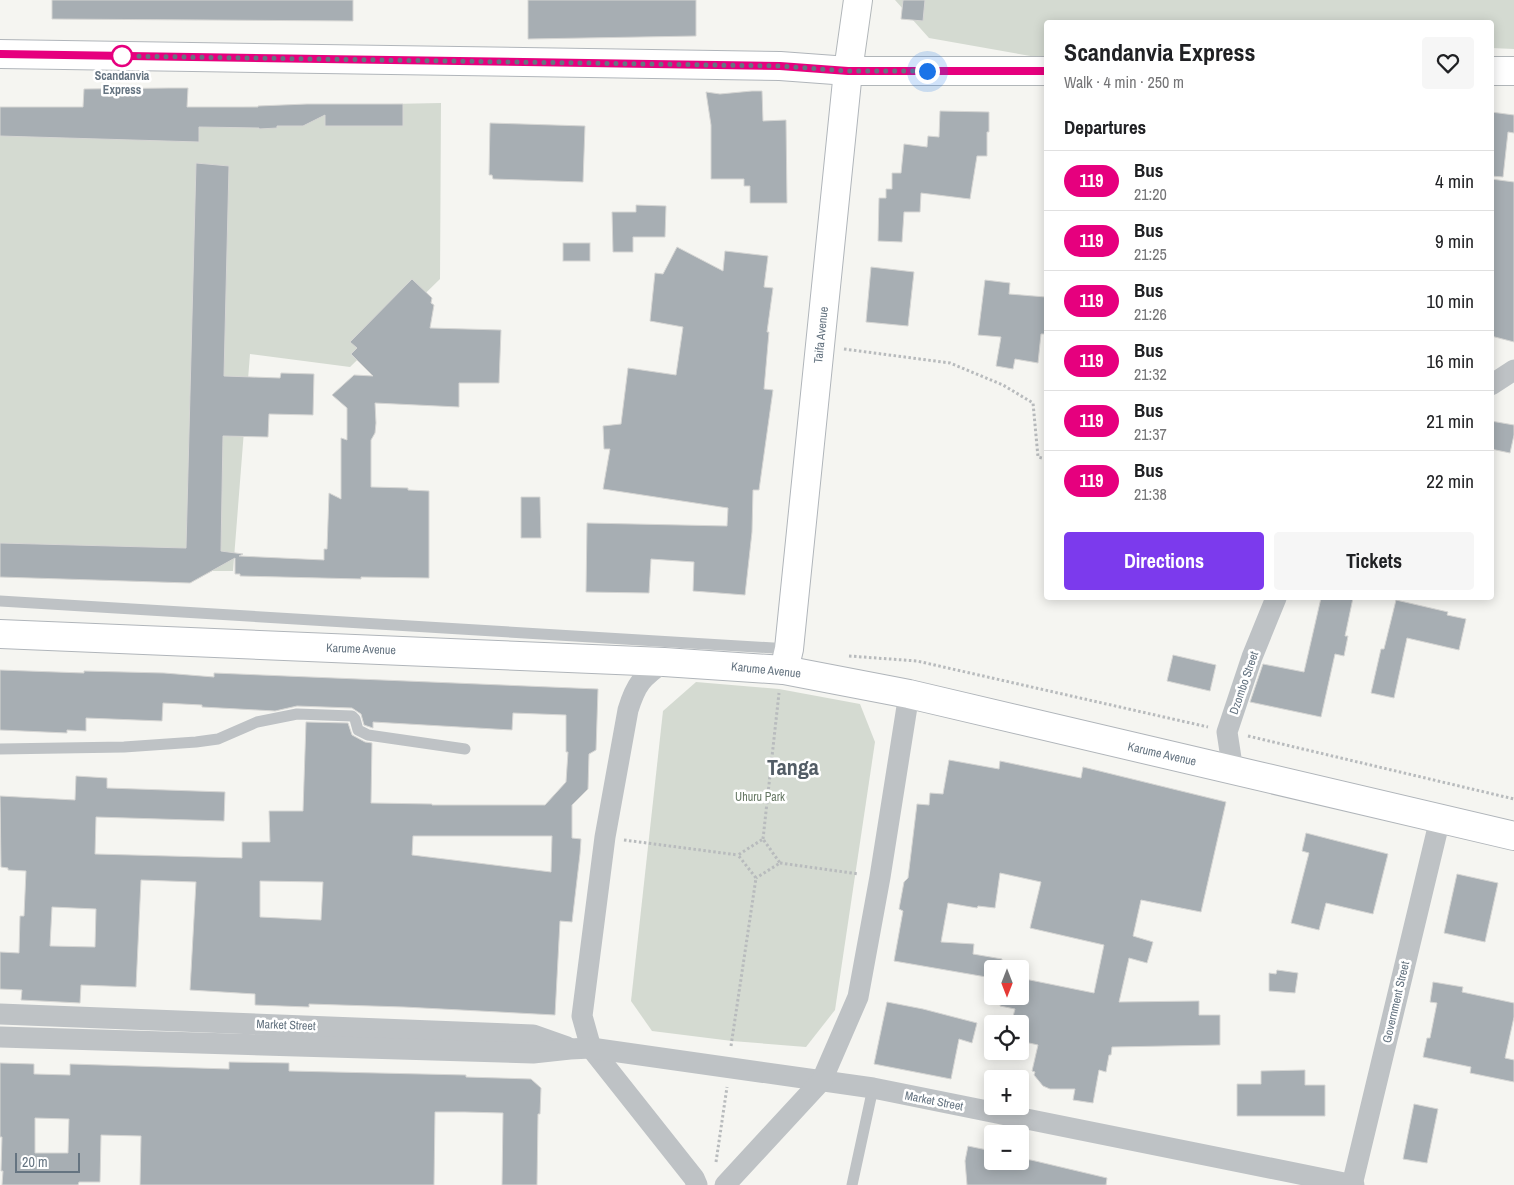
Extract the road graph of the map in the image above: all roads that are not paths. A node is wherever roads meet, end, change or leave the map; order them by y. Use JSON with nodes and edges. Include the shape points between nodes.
{"nodes":[{"id":1,"x":858,"y":0,"type":"edge"},
{"id":2,"x":0,"y":54,"type":"edge"},
{"id":3,"x":848,"y":71,"type":"junction"},
{"id":4,"x":1044,"y":71,"type":"edge"},
{"id":5,"x":1494,"y":71,"type":"edge"},
{"id":6,"x":1514,"y":71,"type":"edge"},
{"id":7,"x":1514,"y":370,"type":"edge"},
{"id":8,"x":1494,"y":383,"type":"edge"},
{"id":9,"x":1275,"y":600,"type":"edge"},
{"id":10,"x":0,"y":601,"type":"edge"},
{"id":11,"x":0,"y":634,"type":"edge"},
{"id":12,"x":786,"y":660,"type":"junction"},
{"id":13,"x":664,"y":662,"type":"junction"},
{"id":14,"x":909,"y":694,"type":"junction"},
{"id":15,"x":0,"y":749,"type":"edge"},
{"id":16,"x":465,"y":749,"type":"dead end"},
{"id":17,"x":1233,"y":771,"type":"junction"},
{"id":18,"x":1440,"y":819,"type":"junction"},
{"id":19,"x":1514,"y":836,"type":"edge"},
{"id":20,"x":0,"y":1014,"type":"edge"},
{"id":21,"x":0,"y":1037,"type":"edge"},
{"id":22,"x":591,"y":1048,"type":"junction"},
{"id":23,"x":570,"y":1049,"type":"junction"},
{"id":24,"x":822,"y":1080,"type":"junction"},
{"id":25,"x":873,"y":1088,"type":"junction"},
{"id":26,"x":697,"y":1185,"type":"edge"},
{"id":27,"x":725,"y":1185,"type":"edge"},
{"id":28,"x":852,"y":1185,"type":"edge"},
{"id":29,"x":1353,"y":1185,"type":"edge"}],
"edges":[{"from":1,"to":3,"type":"main road","name":"Taifa Avenue"},
{"from":2,"to":3,"type":"main road","via":[[780,66]]},
{"from":3,"to":4,"type":"main road"},
{"from":3,"to":12,"type":"main road","name":"Taifa Avenue"},
{"from":5,"to":6,"type":"main road"},
{"from":7,"to":8,"type":"street"},
{"from":9,"to":17,"type":"street","name":"Dzombo Street","via":[[1227,732]]},
{"from":10,"to":12,"type":"lane"},
{"from":11,"to":13,"type":"main road","name":"Karume Avenue"},
{"from":12,"to":13,"type":"main road","name":"Karume Avenue"},
{"from":12,"to":14,"type":"main road","name":"Karume Avenue"},
{"from":13,"to":22,"type":"street","via":[[646,675],[633,694],[628,710],[605,837],[582,1016]]},
{"from":14,"to":17,"type":"main road","name":"Karume Avenue"},
{"from":14,"to":24,"type":"street","via":[[858,997]]},
{"from":15,"to":16,"type":"lane","via":[[196,742],[218,739],[257,722],[297,714],[352,716],[358,730],[368,735]]},
{"from":17,"to":18,"type":"main road","name":"Karume Avenue"},
{"from":18,"to":19,"type":"main road","name":"Karume Avenue"},
{"from":18,"to":29,"type":"street","name":"Government Street"},
{"from":20,"to":23,"type":"street","name":"Market Street","via":[[534,1035]]},
{"from":21,"to":23,"type":"street","name":"Market Street","via":[[533,1053]]},
{"from":22,"to":23,"type":"street","name":"Market Street"},
{"from":22,"to":24,"type":"street","name":"Market Street"},
{"from":22,"to":26,"type":"street"},
{"from":24,"to":25,"type":"street","name":"Market Street"},
{"from":24,"to":27,"type":"street"},
{"from":25,"to":28,"type":"lane"},
{"from":25,"to":29,"type":"street","name":"Market Street"}]}
